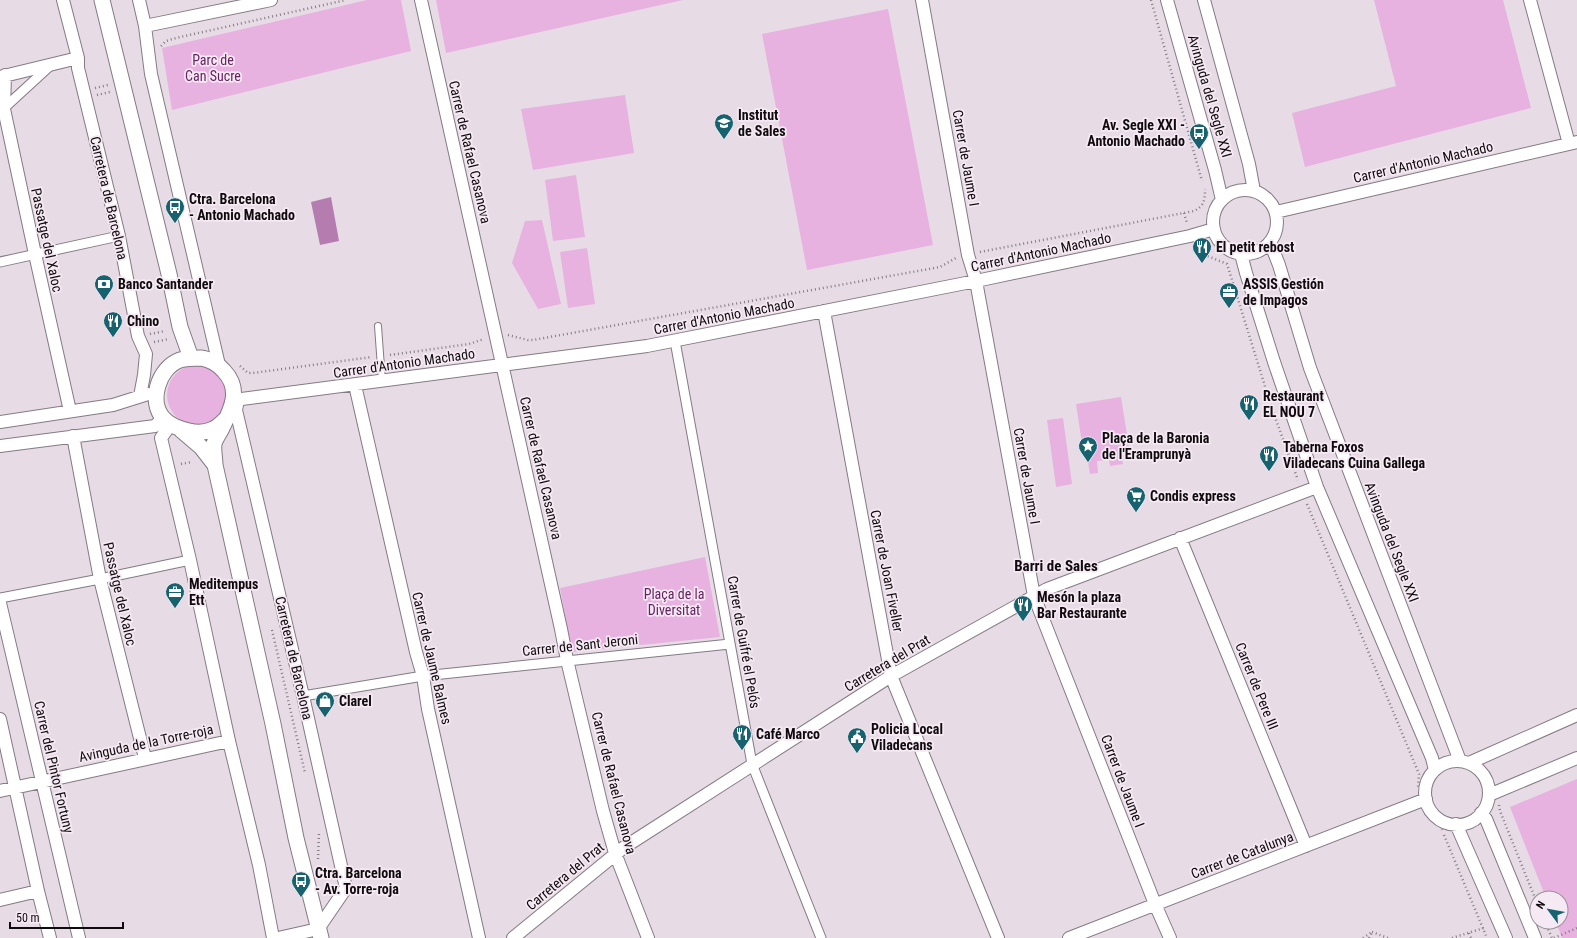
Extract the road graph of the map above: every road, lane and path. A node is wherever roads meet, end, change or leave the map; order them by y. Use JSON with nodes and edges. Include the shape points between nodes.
{"nodes":[{"id":1,"x":64,"y":0,"type":"edge"},
{"id":2,"x":102,"y":0,"type":"edge"},
{"id":3,"x":140,"y":0,"type":"edge"},
{"id":4,"x":272,"y":0,"type":"edge"},
{"id":5,"x":346,"y":0,"type":"edge"},
{"id":6,"x":421,"y":0,"type":"edge"},
{"id":7,"x":922,"y":0,"type":"edge"},
{"id":8,"x":1151,"y":0,"type":"edge"},
{"id":9,"x":1167,"y":0,"type":"edge"},
{"id":10,"x":1204,"y":0,"type":"edge"},
{"id":11,"x":1530,"y":0,"type":"edge"},
{"id":12,"x":145,"y":26,"type":"junction"},
{"id":13,"x":161,"y":50,"type":"dead end"},
{"id":14,"x":78,"y":58,"type":"junction"},
{"id":15,"x":51,"y":65,"type":"junction"},
{"id":16,"x":3,"y":76,"type":"edge"},
{"id":17,"x":110,"y":84,"type":"dead end"},
{"id":18,"x":93,"y":88,"type":"dead end"},
{"id":19,"x":111,"y":91,"type":"dead end"},
{"id":20,"x":95,"y":95,"type":"dead end"},
{"id":21,"x":2,"y":111,"type":"edge"},
{"id":22,"x":1573,"y":143,"type":"edge"},
{"id":23,"x":1254,"y":191,"type":"junction"},
{"id":24,"x":1222,"y":200,"type":"junction"},
{"id":25,"x":1276,"y":212,"type":"junction"},
{"id":26,"x":1184,"y":214,"type":"junction"},
{"id":27,"x":1188,"y":227,"type":"dead end"},
{"id":28,"x":1214,"y":229,"type":"junction"},
{"id":29,"x":119,"y":236,"type":"junction"},
{"id":30,"x":1270,"y":242,"type":"junction"},
{"id":31,"x":35,"y":254,"type":"junction"},
{"id":32,"x":1241,"y":254,"type":"junction"},
{"id":33,"x":968,"y":255,"type":"junction"},
{"id":34,"x":0,"y":262,"type":"edge"},
{"id":35,"x":976,"y":281,"type":"junction"},
{"id":36,"x":824,"y":311,"type":"junction"},
{"id":37,"x":378,"y":326,"type":"dead end"},
{"id":38,"x":165,"y":331,"type":"dead end"},
{"id":39,"x":146,"y":335,"type":"dead end"},
{"id":40,"x":496,"y":336,"type":"junction"},
{"id":41,"x":167,"y":339,"type":"dead end"},
{"id":42,"x":675,"y":341,"type":"junction"},
{"id":43,"x":148,"y":344,"type":"dead end"},
{"id":44,"x":380,"y":356,"type":"junction"},
{"id":45,"x":191,"y":358,"type":"junction"},
{"id":46,"x":237,"y":363,"type":"dead end"},
{"id":47,"x":502,"y":364,"type":"junction"},
{"id":48,"x":219,"y":365,"type":"junction"},
{"id":49,"x":382,"y":381,"type":"junction"},
{"id":50,"x":355,"y":385,"type":"junction"},
{"id":51,"x":156,"y":391,"type":"junction"},
{"id":52,"x":140,"y":396,"type":"junction"},
{"id":53,"x":236,"y":400,"type":"junction"},
{"id":54,"x":70,"y":411,"type":"junction"},
{"id":55,"x":227,"y":418,"type":"junction"},
{"id":56,"x":0,"y":422,"type":"edge"},
{"id":57,"x":171,"y":424,"type":"junction"},
{"id":58,"x":73,"y":436,"type":"junction"},
{"id":59,"x":0,"y":446,"type":"edge"},
{"id":60,"x":192,"y":462,"type":"dead end"},
{"id":61,"x":215,"y":465,"type":"junction"},
{"id":62,"x":174,"y":466,"type":"dead end"},
{"id":63,"x":1317,"y":487,"type":"junction"},
{"id":64,"x":1180,"y":538,"type":"junction"},
{"id":65,"x":190,"y":560,"type":"junction"},
{"id":66,"x":100,"y":579,"type":"junction"},
{"id":67,"x":1034,"y":596,"type":"junction"},
{"id":68,"x":0,"y":598,"type":"edge"},
{"id":69,"x":0,"y":603,"type":"edge"},
{"id":70,"x":271,"y":626,"type":"dead end"},
{"id":71,"x":730,"y":644,"type":"junction"},
{"id":72,"x":567,"y":660,"type":"junction"},
{"id":73,"x":428,"y":676,"type":"junction"},
{"id":74,"x":891,"y":676,"type":"junction"},
{"id":75,"x":303,"y":696,"type":"junction"},
{"id":76,"x":1577,"y":715,"type":"edge"},
{"id":77,"x":0,"y":719,"type":"edge"},
{"id":78,"x":229,"y":741,"type":"junction"},
{"id":79,"x":145,"y":758,"type":"junction"},
{"id":80,"x":1577,"y":758,"type":"edge"},
{"id":81,"x":1464,"y":762,"type":"junction"},
{"id":82,"x":752,"y":764,"type":"junction"},
{"id":83,"x":1435,"y":770,"type":"junction"},
{"id":84,"x":306,"y":779,"type":"dead end"},
{"id":85,"x":42,"y":782,"type":"junction"},
{"id":86,"x":16,"y":788,"type":"junction"},
{"id":87,"x":0,"y":791,"type":"edge"},
{"id":88,"x":1489,"y":795,"type":"junction"},
{"id":89,"x":1426,"y":800,"type":"junction"},
{"id":90,"x":1500,"y":801,"type":"dead end"},
{"id":91,"x":1481,"y":813,"type":"junction"},
{"id":92,"x":1456,"y":824,"type":"junction"},
{"id":93,"x":319,"y":830,"type":"dead end"},
{"id":94,"x":1306,"y":846,"type":"junction"},
{"id":95,"x":615,"y":853,"type":"junction"},
{"id":96,"x":318,"y":860,"type":"dead end"},
{"id":97,"x":1532,"y":890,"type":"edge"},
{"id":98,"x":38,"y":891,"type":"junction"},
{"id":99,"x":0,"y":900,"type":"edge"},
{"id":100,"x":1155,"y":904,"type":"junction"},
{"id":101,"x":1500,"y":924,"type":"junction"},
{"id":102,"x":1577,"y":928,"type":"edge"},
{"id":103,"x":1372,"y":932,"type":"junction"},
{"id":104,"x":1469,"y":933,"type":"junction"},
{"id":105,"x":319,"y":934,"type":"edge"},
{"id":106,"x":50,"y":938,"type":"edge"},
{"id":107,"x":79,"y":938,"type":"edge"},
{"id":108,"x":273,"y":938,"type":"edge"},
{"id":109,"x":278,"y":938,"type":"edge"},
{"id":110,"x":479,"y":938,"type":"edge"},
{"id":111,"x":513,"y":938,"type":"edge"},
{"id":112,"x":648,"y":938,"type":"edge"},
{"id":113,"x":821,"y":938,"type":"edge"},
{"id":114,"x":998,"y":938,"type":"edge"},
{"id":115,"x":1070,"y":938,"type":"edge"},
{"id":116,"x":1170,"y":938,"type":"edge"},
{"id":117,"x":1363,"y":938,"type":"edge"},
{"id":118,"x":1369,"y":938,"type":"edge"},
{"id":119,"x":1388,"y":938,"type":"edge"},
{"id":120,"x":1452,"y":938,"type":"edge"},
{"id":121,"x":1471,"y":938,"type":"edge"},
{"id":122,"x":1506,"y":938,"type":"edge"},
{"id":123,"x":1535,"y":938,"type":"edge"},
{"id":124,"x":1553,"y":938,"type":"edge"}],
"edges":[{"from":1,"to":14,"type":"street","name":"Carretera de Barcelona"},
{"from":2,"to":45,"type":"street","via":[[177,316]]},
{"from":3,"to":12,"type":"street"},
{"from":4,"to":12,"type":"street"},
{"from":5,"to":13,"type":"path","via":[[169,40],[162,44]]},
{"from":6,"to":40,"type":"street","name":"Carrer de Rafael Casanova"},
{"from":7,"to":33,"type":"street","name":"Carrer de Jaume I"},
{"from":8,"to":26,"type":"path","via":[[1205,190],[1200,208]]},
{"from":9,"to":24,"type":"street","name":"Avinguda del Segle XXI"},
{"from":10,"to":23,"type":"street","name":"Avinguda del Segle XXI","via":[[1249,164]]},
{"from":11,"to":22,"type":"street"},
{"from":12,"to":48,"type":"street","via":[[151,74]]},
{"from":14,"to":15,"type":"street"},
{"from":14,"to":29,"type":"street","name":"Carretera de Barcelona","via":[[78,68]]},
{"from":15,"to":16,"type":"street"},
{"from":15,"to":21,"type":"street"},
{"from":16,"to":21,"type":"street","name":"Passatge del Xaloc"},
{"from":17,"to":18,"type":"path"},
{"from":19,"to":20,"type":"path"},
{"from":21,"to":31,"type":"street","name":"Passatge del Xaloc"},
{"from":22,"to":25,"type":"street","name":"Carrer d'Antonio Machado"},
{"from":23,"to":24,"type":"street","via":[[1237,191]]},
{"from":23,"to":25,"type":"street","via":[[1267,199]]},
{"from":24,"to":28,"type":"street","via":[[1214,214]]},
{"from":25,"to":30,"type":"street","via":[[1277,228]]},
{"from":26,"to":27,"type":"path"},
{"from":26,"to":33,"type":"path"},
{"from":28,"to":32,"type":"street","via":[[1224,246]]},
{"from":28,"to":35,"type":"street","name":"Carrer d'Antonio Machado"},
{"from":29,"to":31,"type":"street"},
{"from":29,"to":52,"type":"street","name":"Carretera de Barcelona","via":[[138,336],[146,354]]},
{"from":30,"to":32,"type":"street","via":[[1257,252]]},
{"from":30,"to":81,"type":"street","name":"Avinguda del Segle XXI","via":[[1310,368]]},
{"from":31,"to":34,"type":"street"},
{"from":31,"to":54,"type":"street","name":"Passatge del Xaloc"},
{"from":32,"to":63,"type":"street","via":[[1274,362]]},
{"from":33,"to":35,"type":"street","name":"Carrer de Jaume I"},
{"from":33,"to":40,"type":"path","via":[[940,267],[533,340],[504,334]]},
{"from":35,"to":36,"type":"street","name":"Carrer d'Antonio Machado"},
{"from":35,"to":67,"type":"street","name":"Carrer de Jaume I"},
{"from":36,"to":42,"type":"street","name":"Carrer d'Antonio Machado"},
{"from":36,"to":74,"type":"street","name":"Carrer de Joan Fiveller"},
{"from":37,"to":44,"type":"lane"},
{"from":38,"to":39,"type":"path"},
{"from":40,"to":44,"type":"path","via":[[469,344]]},
{"from":40,"to":47,"type":"street","name":"Carrer de Rafael Casanova"},
{"from":41,"to":43,"type":"path"},
{"from":42,"to":47,"type":"street","name":"Carrer d'Antonio Machado"},
{"from":42,"to":71,"type":"street","name":"Carrer de Guifré el Pelós"},
{"from":44,"to":46,"type":"path","via":[[253,373],[248,373]]},
{"from":44,"to":49,"type":"lane"},
{"from":45,"to":48,"type":"street","via":[[203,358]]},
{"from":45,"to":51,"type":"street","via":[[179,360],[163,372]]},
{"from":47,"to":49,"type":"street","name":"Carrer d'Antonio Machado"},
{"from":47,"to":72,"type":"street","name":"Carrer de Rafael Casanova"},
{"from":48,"to":53,"type":"street","via":[[229,376]]},
{"from":49,"to":50,"type":"street","name":"Carrer d'Antonio Machado"},
{"from":50,"to":53,"type":"street","name":"Carrer d'Antonio Machado"},
{"from":50,"to":73,"type":"street","name":"Carrer de Jaume Balmes"},
{"from":51,"to":52,"type":"street"},
{"from":51,"to":57,"type":"street","via":[[157,405]]},
{"from":52,"to":54,"type":"street","via":[[113,405]]},
{"from":53,"to":55,"type":"street"},
{"from":53,"to":75,"type":"street","name":"Carretera de Barcelona","via":[[236,410]]},
{"from":54,"to":56,"type":"street"},
{"from":55,"to":57,"type":"street","via":[[213,429],[198,433]]},
{"from":55,"to":61,"type":"street","via":[[214,444]]},
{"from":57,"to":58,"type":"street"},
{"from":57,"to":61,"type":"street","via":[[201,447]]},
{"from":57,"to":65,"type":"street","via":[[161,438]]},
{"from":58,"to":59,"type":"street"},
{"from":58,"to":66,"type":"street","name":"Passatge del Xaloc"},
{"from":60,"to":62,"type":"path"},
{"from":61,"to":105,"type":"street"},
{"from":63,"to":64,"type":"street","name":"Carretera del Prat"},
{"from":63,"to":83,"type":"street"},
{"from":64,"to":67,"type":"street","name":"Carretera del Prat"},
{"from":64,"to":94,"type":"street","name":"Carrer de Pere III"},
{"from":65,"to":66,"type":"street"},
{"from":65,"to":78,"type":"street"},
{"from":66,"to":68,"type":"street"},
{"from":66,"to":79,"type":"street","name":"Passatge del Xaloc"},
{"from":67,"to":74,"type":"street","name":"Carretera del Prat"},
{"from":67,"to":100,"type":"street","name":"Carrer de Jaume I"},
{"from":69,"to":85,"type":"street","name":"Carrer del Pintor Fortuny"},
{"from":70,"to":84,"type":"path","name":"Carretera de Barcelona"},
{"from":71,"to":72,"type":"street","name":"Carrer de Sant Jeroni"},
{"from":71,"to":82,"type":"street","name":"Carrer de Guifré el Pelós"},
{"from":72,"to":73,"type":"street","name":"Carrer de Sant Jeroni"},
{"from":72,"to":95,"type":"street","name":"Carrer de Rafael Casanova"},
{"from":73,"to":75,"type":"street","name":"Carrer de Sant Jeroni"},
{"from":73,"to":110,"type":"street","name":"Carrer de Jaume Balmes","via":[[428,709]]},
{"from":74,"to":82,"type":"street","name":"Carretera del Prat"},
{"from":74,"to":114,"type":"street","name":"Carrer de Joan Fiveller"},
{"from":75,"to":105,"type":"street","name":"Carretera de Barcelona","via":[[346,888]]},
{"from":76,"to":81,"type":"street"},
{"from":77,"to":86,"type":"street"},
{"from":78,"to":79,"type":"street","name":"Avinguda de la Torre-roja"},
{"from":78,"to":108,"type":"street","via":[[259,865]]},
{"from":79,"to":85,"type":"street","name":"Avinguda de la Torre-roja"},
{"from":80,"to":88,"type":"street"},
{"from":81,"to":83,"type":"street","via":[[1449,762]]},
{"from":81,"to":88,"type":"street","via":[[1478,769],[1485,778]]},
{"from":82,"to":95,"type":"street","name":"Carretera del Prat"},
{"from":82,"to":113,"type":"street","name":"Carrer de Guifré el Pelós"},
{"from":83,"to":89,"type":"street","via":[[1428,780]]},
{"from":85,"to":86,"type":"street","name":"Avinguda de la Torre-roja"},
{"from":85,"to":107,"type":"street","name":"Carrer del Pintor Fortuny"},
{"from":86,"to":87,"type":"street","name":"Avinguda de la Torre-roja"},
{"from":86,"to":98,"type":"street"},
{"from":88,"to":91,"type":"street"},
{"from":89,"to":92,"type":"street","via":[[1437,817]]},
{"from":89,"to":94,"type":"street","name":"Carrer de Catalunya"},
{"from":90,"to":97,"type":"path","via":[[1500,811]]},
{"from":91,"to":92,"type":"street","via":[[1470,821]]},
{"from":91,"to":123,"type":"street","via":[[1486,819]]},
{"from":92,"to":101,"type":"street"},
{"from":93,"to":96,"type":"path"},
{"from":94,"to":100,"type":"street","name":"Carrer de Catalunya"},
{"from":95,"to":111,"type":"street","name":"Carretera del Prat"},
{"from":95,"to":112,"type":"street","name":"Carrer de Rafael Casanova"},
{"from":98,"to":99,"type":"street"},
{"from":98,"to":106,"type":"street"},
{"from":100,"to":115,"type":"street","name":"Carrer de Catalunya"},
{"from":100,"to":116,"type":"street","name":"Carrer de Jaume I"},
{"from":101,"to":104,"type":"path"},
{"from":101,"to":122,"type":"street"},
{"from":102,"to":124,"type":"path"},
{"from":103,"to":117,"type":"path"},
{"from":103,"to":118,"type":"path"},
{"from":103,"to":119,"type":"path"},
{"from":104,"to":120,"type":"path"},
{"from":104,"to":121,"type":"path"},
{"from":105,"to":109,"type":"street"}]}
